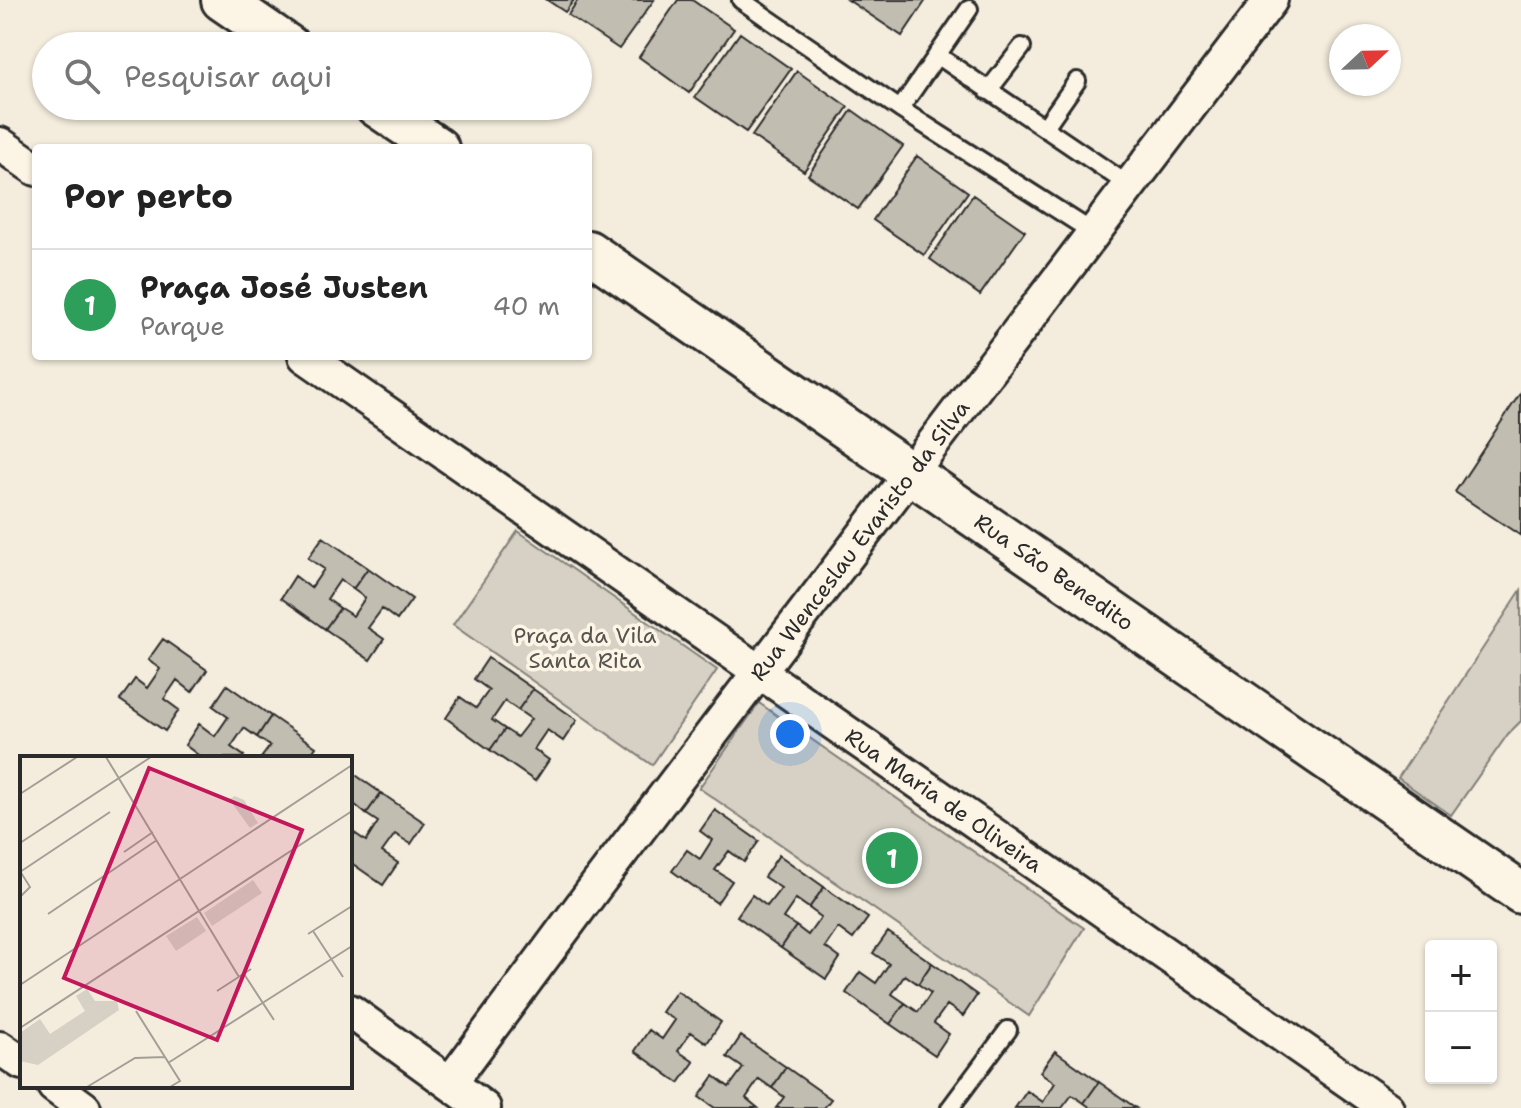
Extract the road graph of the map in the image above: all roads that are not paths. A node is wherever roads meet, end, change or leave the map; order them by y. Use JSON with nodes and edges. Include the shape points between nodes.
{"nodes":[{"id":1,"x":222,"y":0,"type":"edge"},
{"id":2,"x":741,"y":0,"type":"edge"},
{"id":3,"x":1271,"y":0,"type":"edge"},
{"id":4,"x":969,"y":9,"type":"dead end"},
{"id":5,"x":269,"y":32,"type":"edge"},
{"id":6,"x":1022,"y":47,"type":"dead end"},
{"id":7,"x":937,"y":55,"type":"junction"},
{"id":8,"x":1077,"y":81,"type":"dead end"},
{"id":9,"x":988,"y":91,"type":"junction"},
{"id":10,"x":900,"y":109,"type":"junction"},
{"id":11,"x":397,"y":120,"type":"edge"},
{"id":12,"x":1045,"y":127,"type":"junction"},
{"id":13,"x":0,"y":144,"type":"edge"},
{"id":14,"x":432,"y":144,"type":"edge"},
{"id":15,"x":32,"y":166,"type":"edge"},
{"id":16,"x":1130,"y":186,"type":"junction"},
{"id":17,"x":1094,"y":233,"type":"junction"},
{"id":18,"x":592,"y":254,"type":"edge"},
{"id":19,"x":311,"y":360,"type":"edge"},
{"id":20,"x":911,"y":473,"type":"junction"},
{"id":21,"x":759,"y":672,"type":"junction"},
{"id":22,"x":1521,"y":893,"type":"edge"},
{"id":23,"x":352,"y":1012,"type":"edge"},
{"id":24,"x":1008,"y":1030,"type":"dead end"},
{"id":25,"x":0,"y":1048,"type":"edge"},
{"id":26,"x":20,"y":1062,"type":"edge"},
{"id":27,"x":450,"y":1083,"type":"junction"},
{"id":28,"x":57,"y":1088,"type":"edge"},
{"id":29,"x":480,"y":1107,"type":"edge"},
{"id":30,"x":84,"y":1108,"type":"edge"},
{"id":31,"x":950,"y":1108,"type":"edge"},
{"id":32,"x":1387,"y":1108,"type":"edge"}],
"edges":[{"from":1,"to":5,"type":"street"},
{"from":2,"to":10,"type":"lane"},
{"from":3,"to":16,"type":"street","name":"Rua Wenceslau Evaristo da Silva"},
{"from":4,"to":7,"type":"lane"},
{"from":6,"to":9,"type":"lane"},
{"from":7,"to":9,"type":"lane"},
{"from":7,"to":10,"type":"lane"},
{"from":8,"to":12,"type":"lane"},
{"from":9,"to":12,"type":"lane"},
{"from":10,"to":17,"type":"lane"},
{"from":11,"to":14,"type":"street"},
{"from":12,"to":16,"type":"lane"},
{"from":13,"to":15,"type":"street"},
{"from":16,"to":17,"type":"street","name":"Rua Wenceslau Evaristo da Silva"},
{"from":17,"to":20,"type":"street","name":"Rua Wenceslau Evaristo da Silva"},
{"from":18,"to":20,"type":"street","name":"Rua São Benedito"},
{"from":19,"to":21,"type":"street","name":"Rua Maria de Oliveira"},
{"from":20,"to":21,"type":"street","name":"Rua Wenceslau Evaristo da Silva"},
{"from":20,"to":22,"type":"street","name":"Rua São Benedito"},
{"from":21,"to":27,"type":"street","name":"Rua Wenceslau Evaristo da Silva"},
{"from":21,"to":32,"type":"street","name":"Rua Maria de Oliveira"},
{"from":23,"to":27,"type":"street"},
{"from":24,"to":31,"type":"lane"},
{"from":25,"to":26,"type":"street"},
{"from":27,"to":29,"type":"street"},
{"from":28,"to":30,"type":"street"}]}
